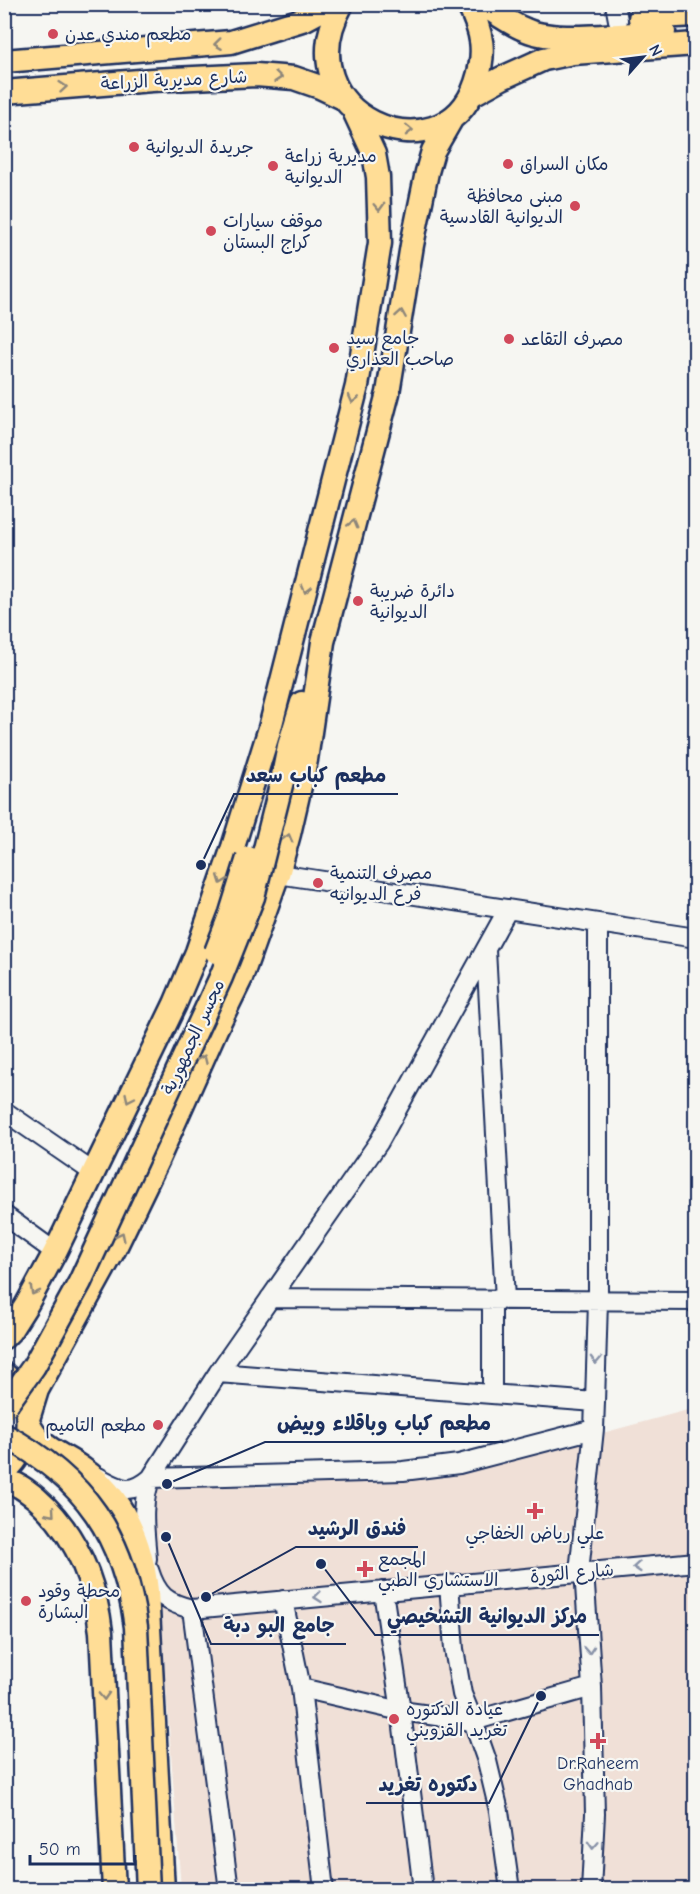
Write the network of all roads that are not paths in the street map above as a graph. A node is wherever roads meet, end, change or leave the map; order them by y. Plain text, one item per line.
1 (333, 4) edge
2 (342, 4) edge
3 (468, 4) edge
4 (482, 4) edge
5 (696, 15) edge
6 (621, 27) edge
7 (696, 30) edge
8 (696, 44) edge
9 (696, 58) edge
10 (4, 61) edge
11 (515, 72) junction
12 (4, 92) edge
13 (471, 95) junction
14 (347, 104) junction
15 (452, 118) junction
16 (323, 642) junction
17 (287, 663) junction
18 (275, 780) junction
19 (278, 874) junction
20 (508, 909) junction
21 (598, 923) junction
22 (696, 938) edge
23 (486, 950) junction
24 (4, 1111) edge
25 (94, 1173) junction
26 (4, 1215) edge
27 (55, 1252) junction
28 (270, 1299) junction
29 (498, 1300) junction
30 (598, 1301) junction
31 (696, 1301) edge
32 (4, 1337) edge
33 (218, 1373) junction
34 (4, 1374) edge
35 (4, 1382) edge
36 (492, 1394) junction
37 (595, 1402) junction
38 (4, 1408) edge
39 (28, 1421) junction
40 (594, 1429) junction
41 (4, 1434) edge
42 (4, 1450) edge
43 (81, 1467) junction
44 (4, 1472) edge
45 (151, 1478) junction
46 (4, 1480) edge
47 (138, 1545) junction
48 (696, 1562) edge
49 (148, 1565) junction
50 (581, 1571) junction
51 (449, 1584) junction
52 (147, 1591) junction
53 (383, 1591) junction
54 (283, 1600) junction
55 (192, 1608) junction
56 (592, 1687) junction
57 (301, 1688) junction
58 (401, 1711) junction
59 (473, 1721) junction
60 (114, 1890) edge
61 (136, 1890) edge
62 (148, 1890) edge
63 (163, 1890) edge
64 (229, 1890) edge
65 (324, 1890) edge
66 (423, 1890) edge
67 (510, 1890) edge
68 (591, 1890) edge

1 -> 10 main road, شارع مديرية الزراعة
2 - 14 main road
3 - 13 main road
4 - 6 main road
5 - 6 main road
6 - 7 main road
6 - 8 main road
6 - 11 main road
9 - 11 main road
11 - 13 main road
12 -> 14 main road, شارع مديرية الزراعة
13 - 15 main road
14 -> 15 main road, شارع مديرية الزراعة
14 -> 17 main road
16 -> 15 main road
16 - 18 main road, مجسر الجمهورية
19 -> 16 main road
17 - 18 main road, مجسر الجمهورية
17 -> 25 main road
18 - 35 main road, مجسر الجمهورية, bridge
18 - 38 main road, مجسر الجمهورية, bridge
19 - 20 street
39 -> 19 main road
20 - 21 street
20 - 23 street
21 - 22 street
21 - 30 street
23 - 28 street
23 - 29 street
24 - 25 street
25 - 27 main road
26 - 27 street
27 -> 32 main road
28 - 29 street
28 - 33 street
29 - 30 street
29 - 36 street
30 - 31 street
30 -> 37 street
33 - 36 street
33 - 45 street
34 - 39 main road
36 - 37 street
37 - 40 street
39 - 43 main road
39 - 44 main road
40 - 45 street
40 - 50 street
41 - 62 main road, bridge
42 - 61 main road
43 - 45 street
43 - 47 main road
45 - 49 street
46 -> 60 main road
47 - 49 street
47 - 52 main road
48 -> 50 street, شارع الثورة
49 - 52 street
49 - 55 street, شارع الثورة
50 - 51 street, شارع الثورة
50 -> 56 street
51 - 53 street, شارع الثورة
51 - 59 street
52 - 63 main road
53 -> 54 street, شارع الثورة
53 - 58 street
54 - 55 street, شارع الثورة
54 - 57 street
55 - 64 street
56 - 59 street
56 -> 68 street
57 - 58 street
57 - 65 street
58 - 59 street
58 - 66 street
59 - 67 street

